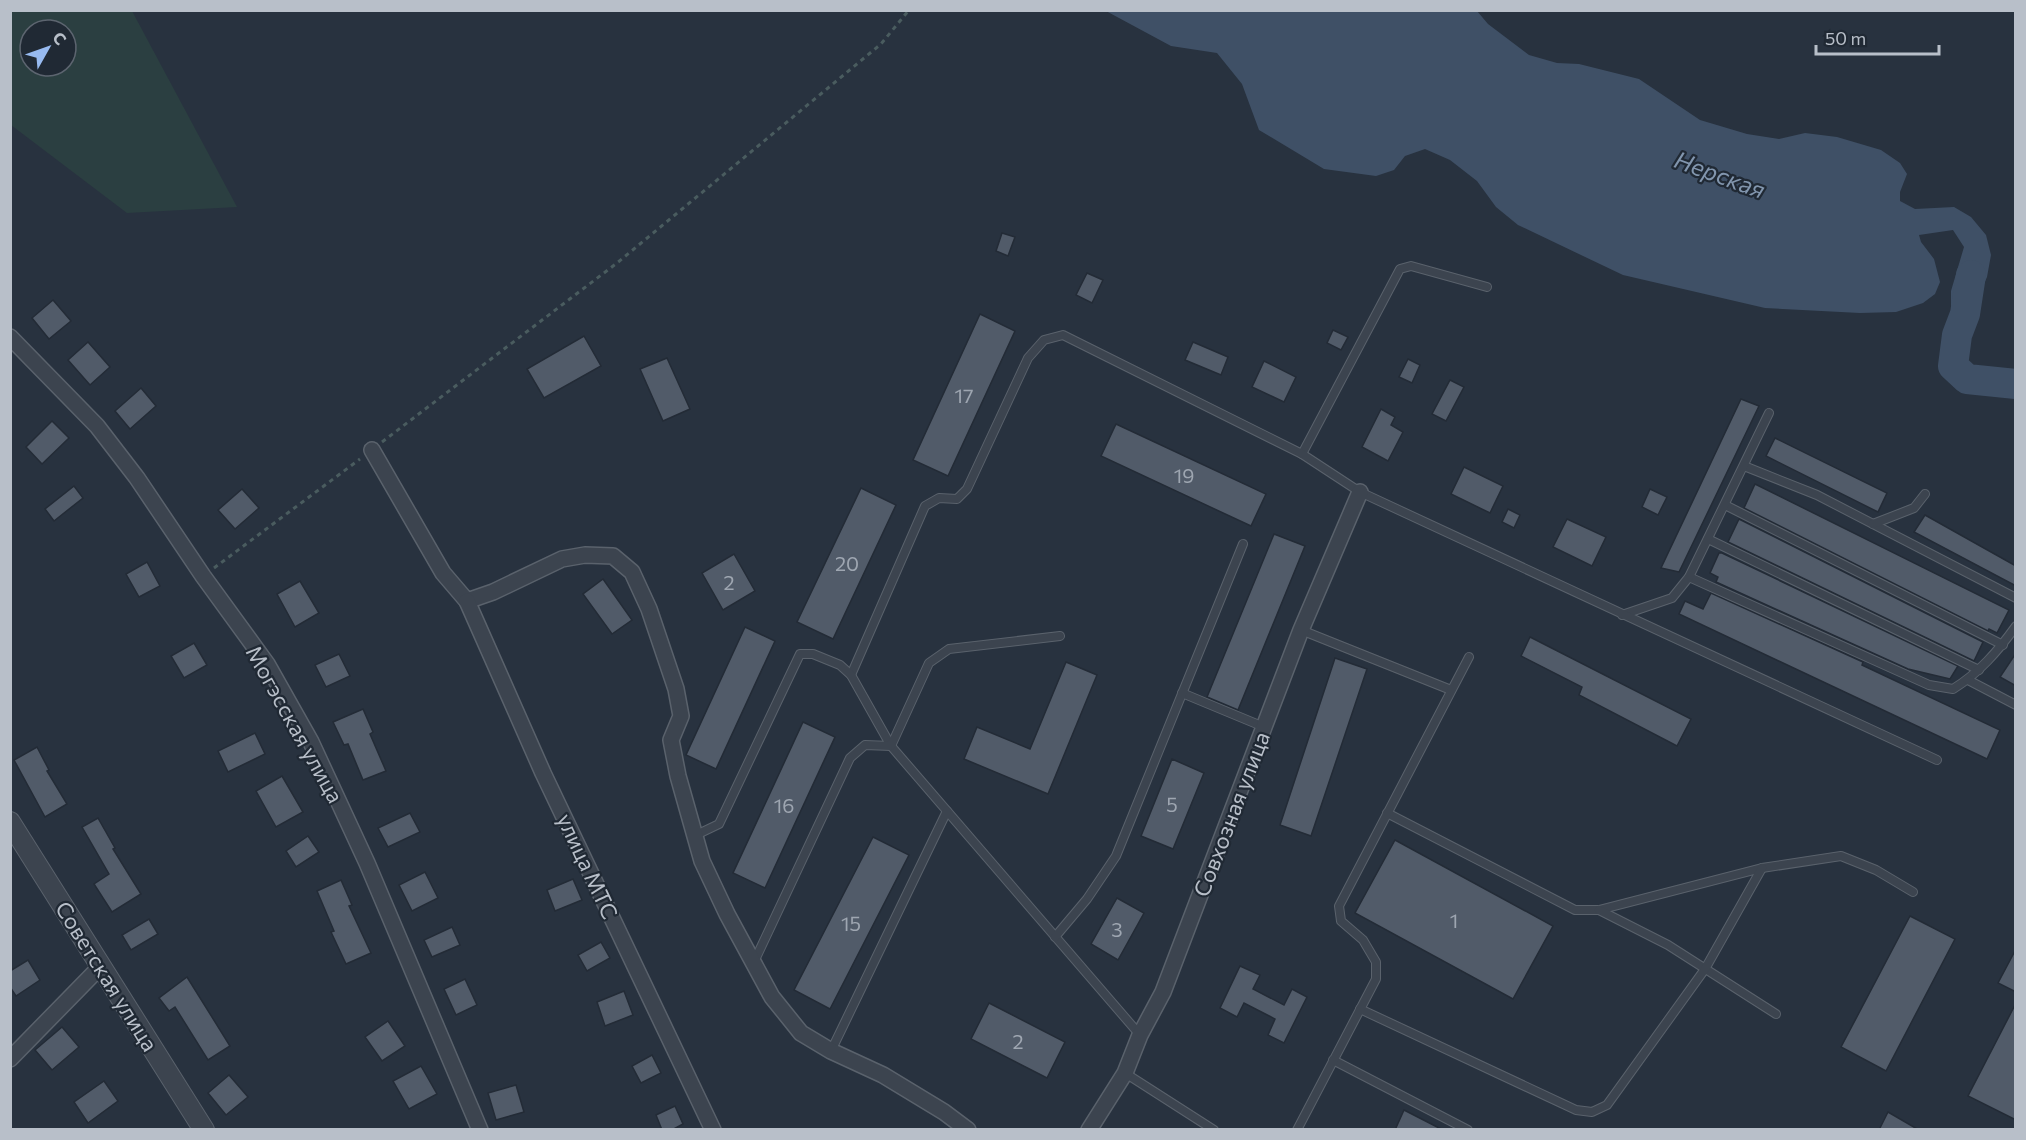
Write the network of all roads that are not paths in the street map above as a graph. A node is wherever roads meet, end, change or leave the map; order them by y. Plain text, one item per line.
1 (1487, 287) dead end
2 (10, 337) edge
3 (1769, 413) dead end
4 (372, 450) road end
5 (1302, 454) junction
6 (1743, 466) junction
7 (1360, 492) junction
8 (1925, 494) dead end
9 (1725, 505) junction
10 (1873, 524) junction
11 (1708, 539) junction
12 (1244, 544) dead end
13 (1689, 577) junction
14 (2016, 598) edge
15 (467, 601) junction
16 (1622, 615) junction
17 (1301, 630) junction
18 (2014, 632) edge
19 (1060, 636) dead end
20 (2003, 645) junction
21 (1469, 657) dead end
22 (1979, 669) junction
23 (851, 675) junction
24 (1968, 680) junction
25 (1451, 690) junction
26 (1182, 693) junction
27 (2016, 705) edge
28 (1264, 727) junction
29 (891, 746) junction
30 (1936, 760) dead end
31 (947, 811) junction
32 (1387, 813) junction
33 (10, 822) edge
34 (694, 836) junction
35 (1762, 868) junction
36 (1913, 892) dead end
37 (1599, 910) junction
38 (1055, 937) junction
39 (754, 963) junction
40 (101, 966) junction
41 (1705, 969) junction
42 (1360, 1009) junction
43 (1776, 1014) dead end
44 (1140, 1035) junction
45 (831, 1051) junction
46 (10, 1059) edge
47 (1333, 1060) junction
48 (1125, 1073) junction
49 (204, 1130) edge
50 (480, 1130) edge
51 (713, 1130) edge
52 (968, 1130) edge
53 (1089, 1130) edge
54 (1214, 1130) edge
55 (1297, 1130) edge
56 (1468, 1130) edge

1 - 5 lane
2 - 50 street, Могэсская улица
3 - 6 lane
4 - 15 street, улица МТС
5 - 7 lane
5 - 23 lane
6 - 9 lane
6 - 10 lane
7 - 16 lane
7 - 17 street, Совхозная улица
8 - 10 lane
9 - 11 lane
9 - 20 lane
10 - 14 lane
11 - 13 lane
11 - 22 lane
12 - 26 lane
13 - 16 lane
13 - 24 lane
15 - 34 street
15 - 51 street, улица МТС
16 - 30 lane
17 - 25 lane
17 - 28 street, Совхозная улица
18 - 20 lane
19 - 29 lane
20 - 22 lane
21 - 25 lane
22 - 24 lane
23 - 29 lane
23 - 34 lane
24 - 27 lane
25 - 32 lane
26 - 28 lane
26 - 38 lane
28 - 44 street, Совхозная улица
29 - 31 lane
29 - 39 lane
31 - 38 lane
31 - 45 lane
32 - 37 lane
32 - 42 lane
33 - 40 street, Советская улица
34 - 39 street
35 - 36 lane
35 - 37 lane
35 - 41 lane
37 - 41 lane
38 - 44 lane
39 - 45 street
40 - 46 street
40 - 49 street, Советская улица
41 - 42 lane
41 - 43 lane
42 - 47 lane
44 - 48 street, Совхозная улица
45 - 52 street
47 - 55 lane
47 - 56 lane
48 - 53 street, Совхозная улица
48 - 54 lane

